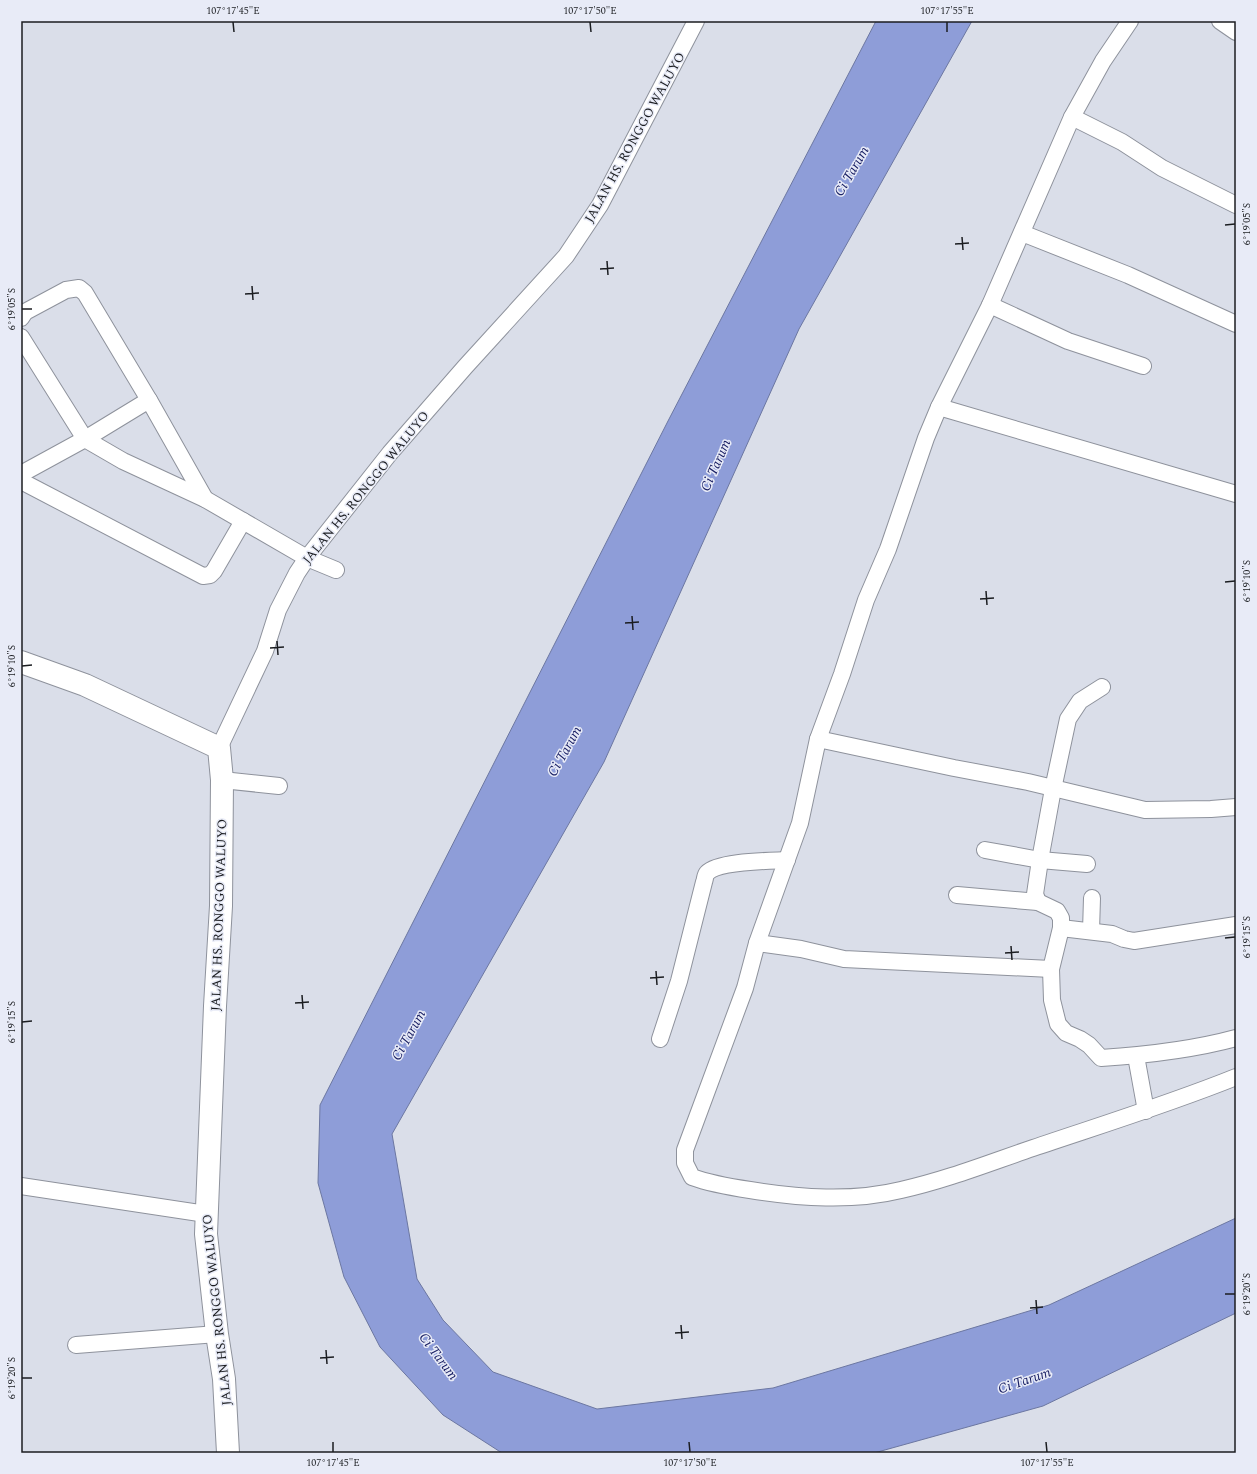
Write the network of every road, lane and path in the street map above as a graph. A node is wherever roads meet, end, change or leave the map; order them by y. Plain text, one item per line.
1 (696, 21) edge
2 (1130, 21) edge
3 (1220, 21) edge
4 (1236, 32) edge
5 (1072, 117) junction
6 (1236, 205) edge
7 (1022, 233) junction
8 (990, 305) junction
9 (21, 318) edge
10 (1236, 324) edge
11 (21, 336) edge
12 (1143, 366) dead end
13 (149, 400) junction
14 (939, 407) junction
15 (85, 439) junction
16 (21, 474) edge
17 (21, 481) edge
18 (1236, 494) edge
19 (205, 498) junction
20 (243, 521) junction
21 (307, 558) junction
22 (336, 570) dead end
23 (21, 662) edge
24 (1102, 687) dead end
25 (818, 739) junction
26 (220, 748) junction
27 (222, 780) junction
28 (279, 786) dead end
29 (1053, 789) junction
30 (1236, 807) edge
31 (985, 850) dead end
32 (787, 860) junction
33 (1040, 860) junction
34 (1087, 864) dead end
35 (957, 895) dead end
36 (1092, 898) dead end
37 (1038, 902) junction
38 (1236, 925) edge
39 (1060, 928) junction
40 (1091, 931) junction
41 (757, 943) junction
42 (1051, 970) junction
43 (1236, 1038) edge
44 (660, 1039) dead end
45 (1136, 1056) junction
46 (1236, 1077) edge
47 (1146, 1111) junction
48 (21, 1186) edge
49 (206, 1214) junction
50 (216, 1334) junction
51 (76, 1344) dead end
52 (228, 1453) edge

1 - 21 street, JALAN HS. RONGGO WALUYO
2 - 5 street
3 - 4 street
5 - 6 street
5 - 7 street
7 - 8 street
7 - 10 street
8 - 12 street
8 - 14 street
9 - 13 street
11 - 15 street
13 - 15 street
13 - 19 street
14 - 18 street
14 - 25 street
15 - 16 street
15 - 19 street
17 - 20 street
19 - 20 street
20 - 21 street
21 - 22 street
21 - 26 street, JALAN HS. RONGGO WALUYO
23 - 26 street
24 - 29 street
25 - 29 street
25 - 32 street
26 - 27 street, JALAN HS. RONGGO WALUYO
27 - 28 street
27 - 49 street, JALAN HS. RONGGO WALUYO
29 - 30 street
29 - 33 street
31 - 33 street
32 - 41 street
32 - 44 street
33 - 34 street
33 - 37 street
35 - 37 street
36 - 40 street
37 - 39 street
38 - 40 street
39 - 40 street
39 - 42 street
41 - 42 street
41 - 47 street
42 - 45 street
43 - 45 street
45 - 47 street
46 - 47 street
48 - 49 street
49 - 50 street, JALAN HS. RONGGO WALUYO
50 - 51 street
50 - 52 street, JALAN HS. RONGGO WALUYO

